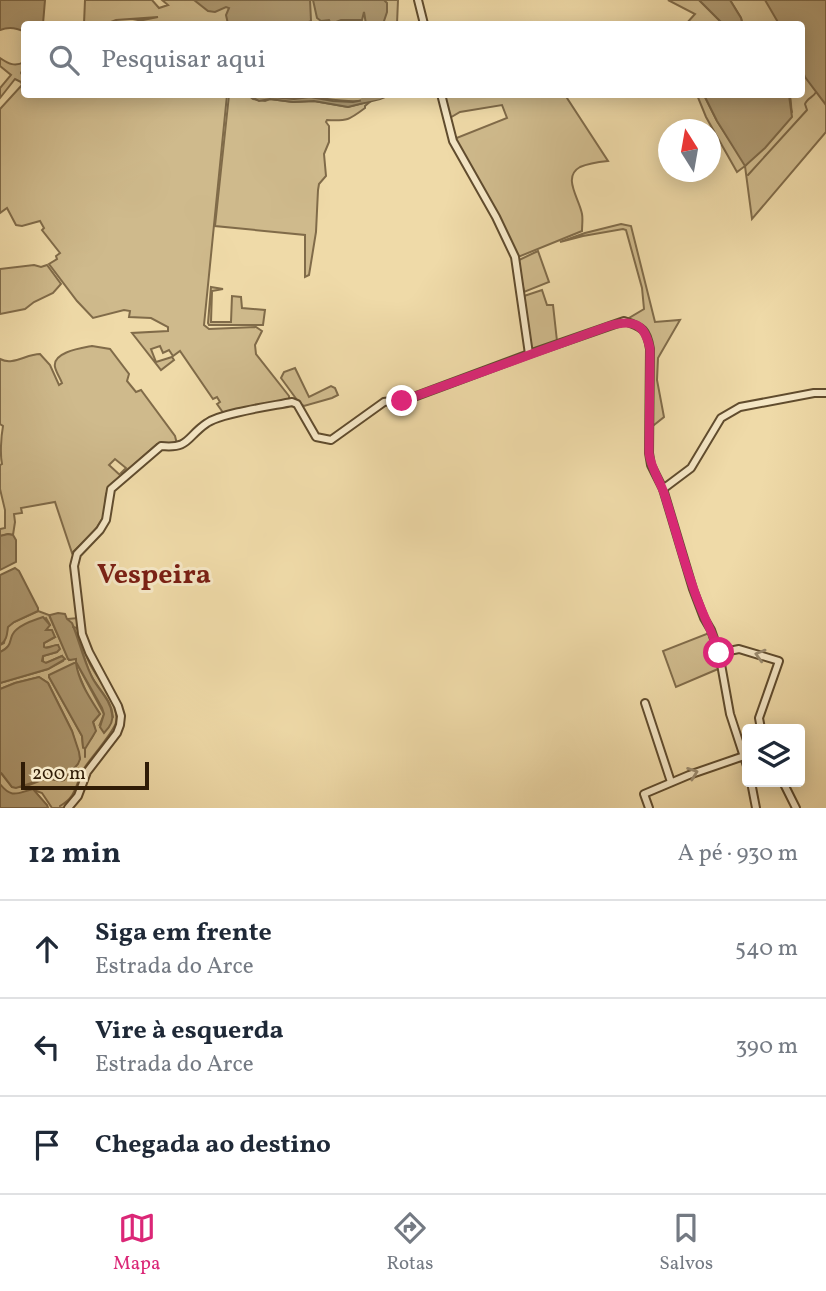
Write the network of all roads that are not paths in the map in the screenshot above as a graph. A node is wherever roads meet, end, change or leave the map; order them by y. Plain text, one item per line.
1 (418, 0) edge
2 (423, 21) edge
3 (442, 98) edge
4 (529, 354) junction
5 (826, 393) edge
6 (663, 489) junction
7 (719, 653) junction
8 (645, 703) dead end
9 (761, 724) edge
10 (742, 750) edge
11 (742, 757) edge
12 (671, 782) junction
13 (752, 787) edge
14 (786, 787) edge
15 (68, 808) edge
16 (649, 808) edge
17 (756, 808) edge
18 (796, 808) edge

1 - 2 street
3 - 4 street
4 - 6 street
4 - 15 street
5 - 6 street
6 - 7 street
9 -> 7 street
7 - 10 street
8 - 12 street
12 -> 11 street
12 - 16 street
13 - 17 street
14 - 18 street

